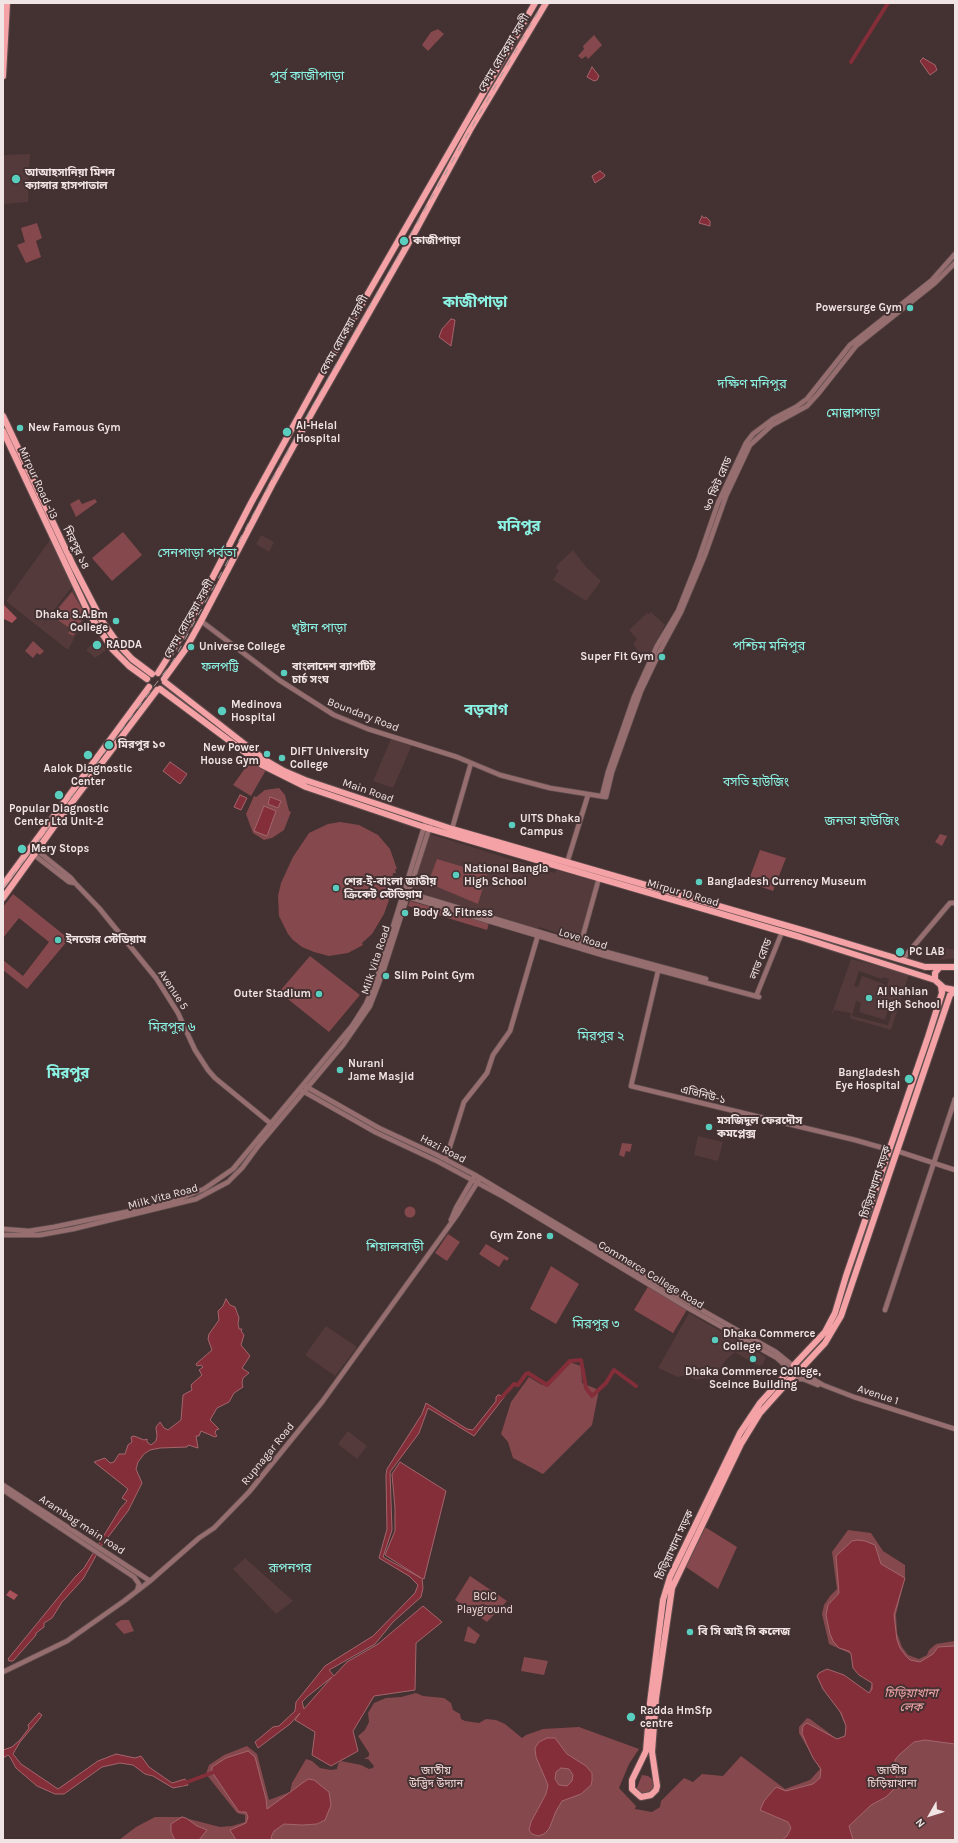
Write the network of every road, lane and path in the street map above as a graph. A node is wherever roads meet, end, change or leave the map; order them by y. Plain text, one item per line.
1 (7, 3) edge
2 (536, 3) edge
3 (546, 3) edge
4 (3, 76) edge
5 (955, 254) edge
6 (955, 263) edge
7 (921, 292) junction
8 (360, 308) junction
9 (369, 312) junction
10 (3, 416) edge
11 (3, 431) edge
12 (73, 565) junction
13 (67, 568) junction
14 (201, 622) junction
15 (155, 673) junction
16 (148, 679) junction
17 (164, 681) junction
18 (149, 687) junction
19 (158, 690) junction
20 (471, 762) junction
21 (328, 791) junction
22 (588, 795) junction
23 (604, 797) joint
24 (427, 825) junction
25 (452, 829) junction
26 (478, 840) junction
27 (34, 851) junction
28 (567, 863) junction
29 (599, 878) junction
30 (624, 879) junction
31 (75, 884) junction
32 (3, 885) edge
33 (623, 886) junction
34 (405, 894) junction
35 (3, 898) edge
36 (955, 903) edge
37 (720, 906) junction
38 (718, 913) junction
39 (494, 920) junction
40 (782, 932) junction
41 (538, 935) junction
42 (580, 945) junction
43 (902, 960) junction
44 (955, 967) edge
45 (659, 968) junction
46 (939, 968) junction
47 (935, 980) junction
48 (941, 986) junction
49 (955, 990) edge
50 (757, 996) joint
51 (303, 1088) junction
52 (955, 1099) edge
53 (270, 1123) junction
54 (890, 1150) junction
55 (897, 1151) junction
56 (446, 1159) junction
57 (934, 1163) junction
58 (955, 1170) edge
59 (474, 1178) junction
60 (479, 1180) junction
61 (450, 1223) junction
62 (3, 1228) edge
63 (570, 1232) joint
64 (3, 1235) edge
65 (858, 1244) junction
66 (865, 1247) junction
67 (840, 1300) junction
68 (847, 1301) junction
69 (694, 1308) junction
70 (885, 1310) dead end
71 (792, 1371) junction
72 (823, 1385) junction
73 (955, 1430) edge
74 (3, 1485) edge
75 (3, 1490) edge
76 (94, 1547) junction
77 (100, 1551) junction
78 (150, 1581) junction
79 (137, 1591) junction
80 (3, 1672) edge
81 (649, 1752) junction

1 - 4 main road
2 - 8 main road, বেগম রোকেয়া সরণী
3 - 9 main road, বেগম রোকেয়া সরণী
5 - 7 street, ৬০ ফিট রোড
6 - 7 street, ৬০ ফিট রোড
7 - 23 street, ৬০ ফিট রোড
8 - 9 main road
8 - 15 main road, বেগম রোকেয়া সরণী
9 - 14 main road, বেগম রোকেয়া সরণী
10 - 12 main road, মিরপুর ১৪
11 - 13 main road, Mirpur Road -13
12 - 13 main road
12 - 15 main road, মিরপুর ১৪
13 - 16 main road, Mirpur Road -13
14 - 17 main road, বেগম রোকেয়া সরণী
14 - 20 street, Boundary Road
15 - 16 main road, বেগম রোকেয়া সরণী
15 - 17 main road, মিরপুর ১৪
16 - 18 main road
17 - 19 main road, বেগম রোকেয়া সরণী
17 - 21 main road, Main Road
18 - 19 main road, Main Road
18 - 27 main road
19 - 21 main road, Main Road
19 - 27 main road
20 - 22 street, Boundary Road
20 - 25 street
21 - 24 main road, Main Road
22 - 23 street, Boundary Road
22 - 28 street
24 - 25 main road, Main Road
24 - 26 main road, Mirpur 10 Road
24 - 34 street, Milk Vita Road
25 - 26 main road, Mirpur 10 Road
26 - 28 main road, Mirpur 10 Road
26 - 29 main road, Mirpur 10 Road
27 - 31 street, Avenue 5
27 - 31 street, Avenue 5
27 - 32 main road
27 - 35 main road
28 - 30 main road, Mirpur 10 Road
29 - 33 main road, Mirpur 10 Road
29 - 42 street
30 - 33 main road
30 - 37 main road, Mirpur 10 Road
31 - 53 street, Avenue 5
33 - 38 main road, Mirpur 10 Road
34 - 39 street, Love Road
34 - 51 street, Milk Vita Road
36 - 43 street
37 - 38 main road
37 - 43 main road, Mirpur 10 Road
38 - 40 main road, Mirpur 10 Road
39 - 41 street, Love Road
39 - 42 street, Love Road
40 - 47 main road, Mirpur 10 Road
40 - 50 street, লাভ রোড
41 - 42 street, Love Road
41 - 56 street
42 - 45 street, Love Road
43 - 46 main road, Mirpur 10 Road
44 - 46 main road, Mirpur 10 Road
45 - 50 street, Love Road
45 - 54 street, এভিনিউ-১
46 - 47 main road
47 - 48 main road
48 - 49 main road
48 - 54 main road, চিড়িয়াখানা সড়ক
49 - 55 main road, চিড়িয়াখানা সড়ক
51 - 53 street, Milk Vita Road
51 - 56 street, Hazi Road
51 - 59 street, Hazi Road
51 - 64 street, Milk Vita Road
52 - 57 street
53 - 62 street, Milk Vita Road
54 - 55 main road
54 - 65 main road, চিড়িয়াখানা সড়ক
55 - 57 street
55 - 66 main road, চিড়িয়াখানা সড়ক
56 - 59 street, Hazi Road
57 - 58 street
57 - 70 street
59 - 60 street, Hazi Road
59 - 61 street
60 - 61 street, Rupnagar Road
60 - 63 street, Hazi Road
60 - 69 street, Commerce College Road
61 - 78 street, Rupnagar Road
63 - 69 street, Commerce College Road
65 - 66 main road
65 - 67 main road, চিড়িয়াখানা সড়ক
66 - 68 main road, চিড়িয়াখানা সড়ক
67 - 68 main road
67 - 71 main road, চিড়িয়াখানা সড়ক
68 - 71 main road, চিড়িয়াখানা সড়ক
69 - 71 street, Commerce College Road
71 - 72 street, Avenue 1
71 - 72 street
71 - 81 main road, চিড়িয়াখানা সড়ক
72 - 73 street, Avenue 1
74 - 76 street, Arambag main road
75 - 76 street, Arambag main road
76 - 77 street, Arambag main road
77 - 78 street, Arambag main road
77 - 79 street, Arambag main road
78 - 79 street, Rupnagar Road
79 - 80 street, Rupnagar Road
81 - 81 main road, চিড়িয়াখানা সড়ক

